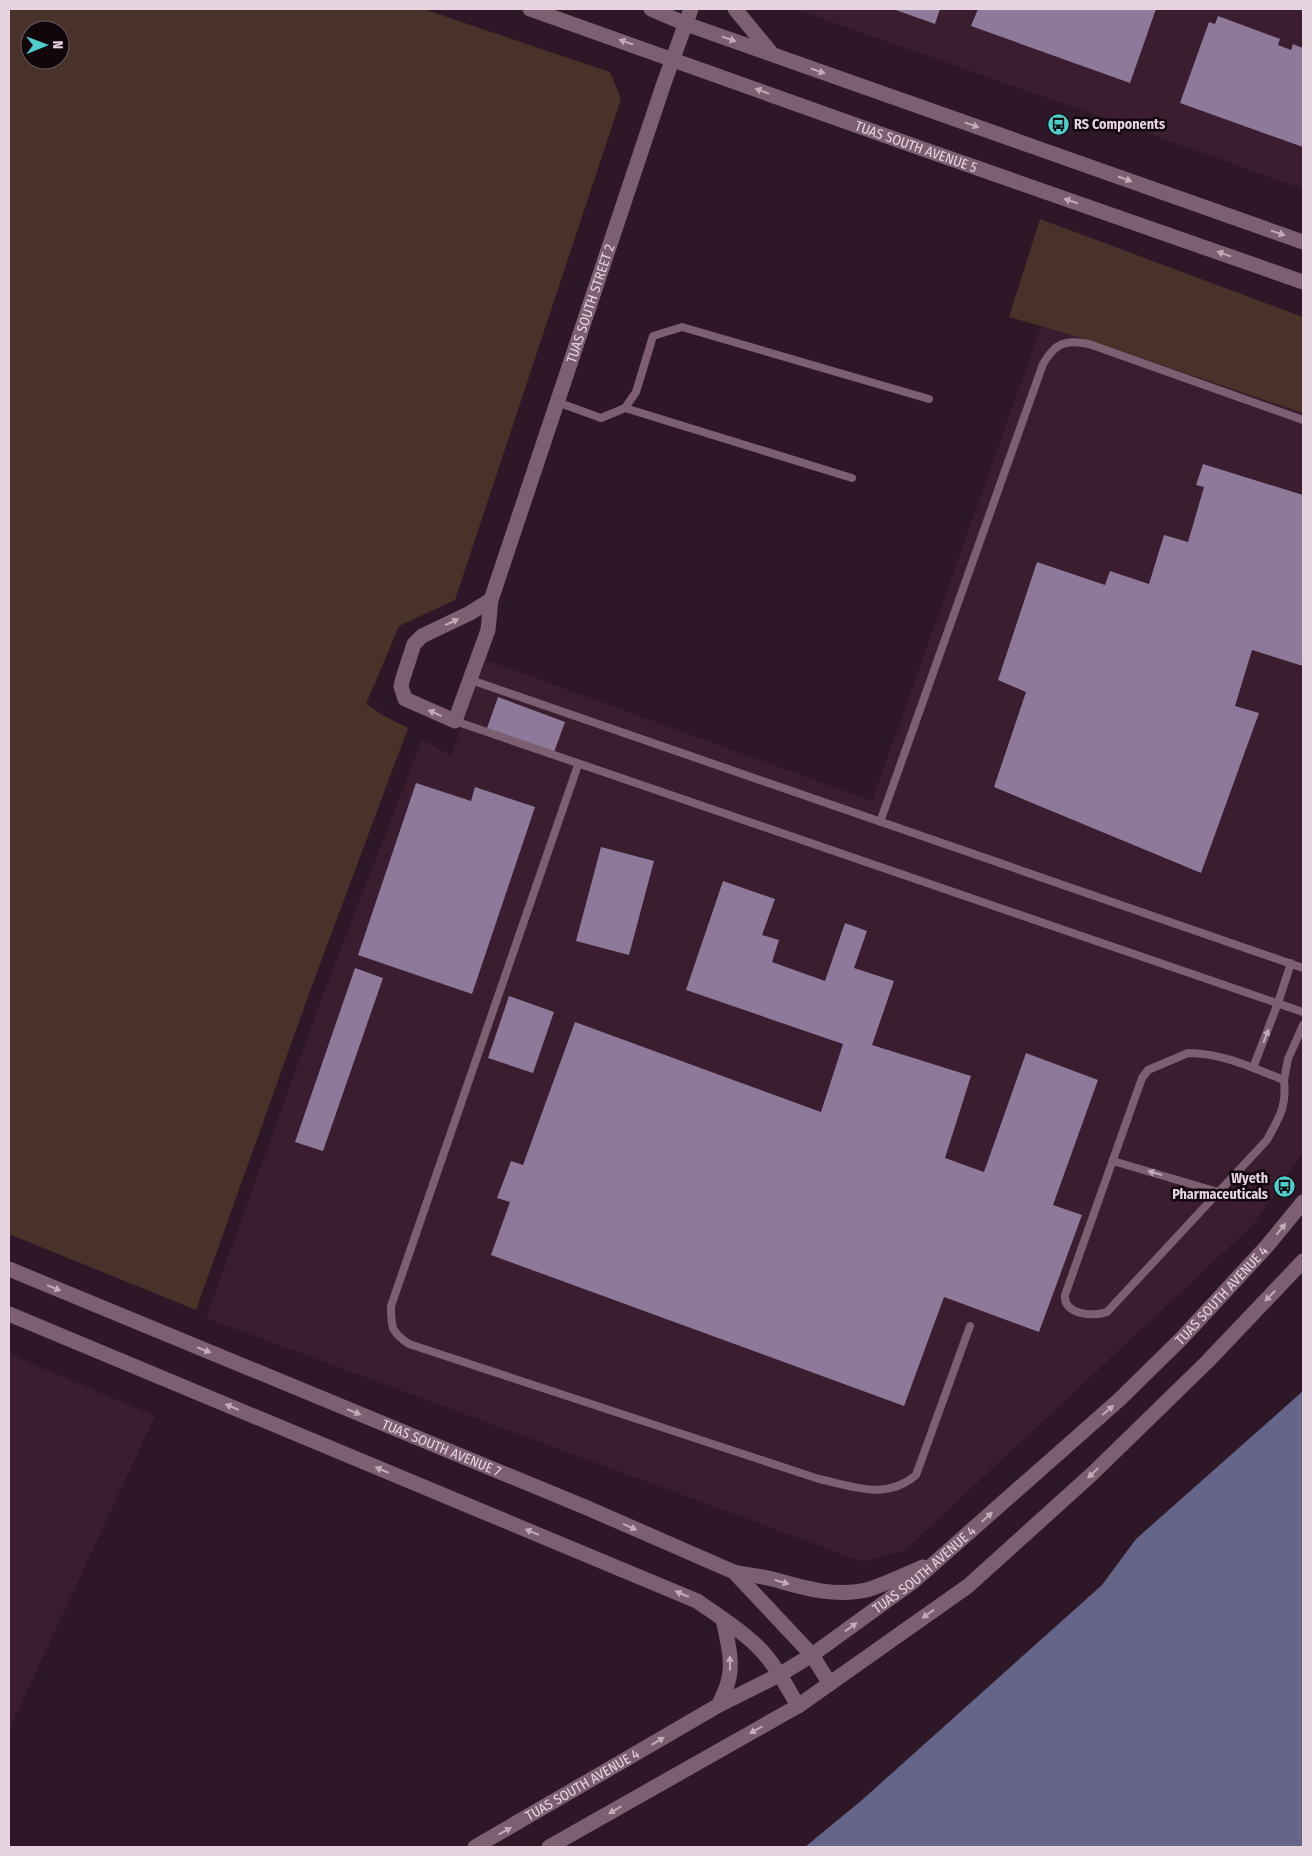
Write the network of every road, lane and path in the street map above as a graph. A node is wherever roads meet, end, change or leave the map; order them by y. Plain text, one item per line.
1 (530, 9) edge
2 (651, 9) edge
3 (691, 9) edge
4 (735, 9) edge
5 (686, 24) junction
6 (772, 54) junction
7 (672, 59) junction
8 (1303, 242) edge
9 (1303, 282) edge
10 (929, 398) dead end
11 (557, 402) junction
12 (625, 408) junction
13 (1303, 420) edge
14 (852, 478) dead end
15 (491, 600) junction
16 (471, 680) junction
17 (455, 721) junction
18 (578, 765) junction
19 (880, 822) junction
20 (1291, 963) junction
21 (1303, 968) edge
22 (1278, 1003) junction
23 (1303, 1012) edge
24 (1303, 1025) edge
25 (1253, 1068) junction
26 (1284, 1080) junction
27 (1113, 1161) junction
28 (1218, 1192) junction
29 (1303, 1202) edge
30 (1303, 1261) edge
31 (9, 1269) edge
32 (9, 1314) edge
33 (970, 1326) dead end
34 (937, 1562) junction
35 (734, 1572) junction
36 (724, 1619) junction
37 (812, 1655) junction
38 (780, 1674) junction
39 (830, 1684) junction
40 (719, 1705) junction
41 (798, 1706) junction
42 (475, 1847) edge
43 (549, 1847) edge

7 -> 1 street, TUAS SOUTH AVENUE 5
2 - 5 street
3 - 5 street, TUAS SOUTH STREET 2
4 - 6 street
5 -> 6 street
5 - 7 street, TUAS SOUTH STREET 2
6 -> 8 street
9 -> 7 street, TUAS SOUTH AVENUE 5
7 - 11 street, TUAS SOUTH STREET 2
10 - 12 lane
11 - 12 lane
11 - 15 street, TUAS SOUTH STREET 2
12 - 14 lane
13 - 19 lane
15 - 16 street, TUAS SOUTH STREET 2
17 -> 15 street
16 - 17 street, TUAS SOUTH STREET 2
16 - 19 lane
17 - 18 lane
18 - 22 lane
18 - 33 lane
19 - 20 lane
20 - 21 lane
20 - 22 lane
22 - 23 lane
25 -> 22 lane
24 - 26 lane
25 - 26 lane
25 - 27 lane
26 - 28 lane
28 -> 27 lane
27 - 28 lane
34 -> 29 street, TUAS SOUTH AVENUE 4
30 -> 39 street
31 -> 35 street, TUAS SOUTH AVENUE 7
36 -> 32 street
35 -> 34 street
37 -> 34 street, TUAS SOUTH AVENUE 4
35 - 37 street, TUAS SOUTH AVENUE 7
36 - 38 street
40 -> 36 street
37 - 38 street, TUAS SOUTH AVENUE 4
37 - 39 street, TUAS SOUTH AVENUE 7
38 - 40 street, TUAS SOUTH AVENUE 4
38 - 41 street
39 - 41 street
42 -> 40 street, TUAS SOUTH AVENUE 4
41 -> 43 street

